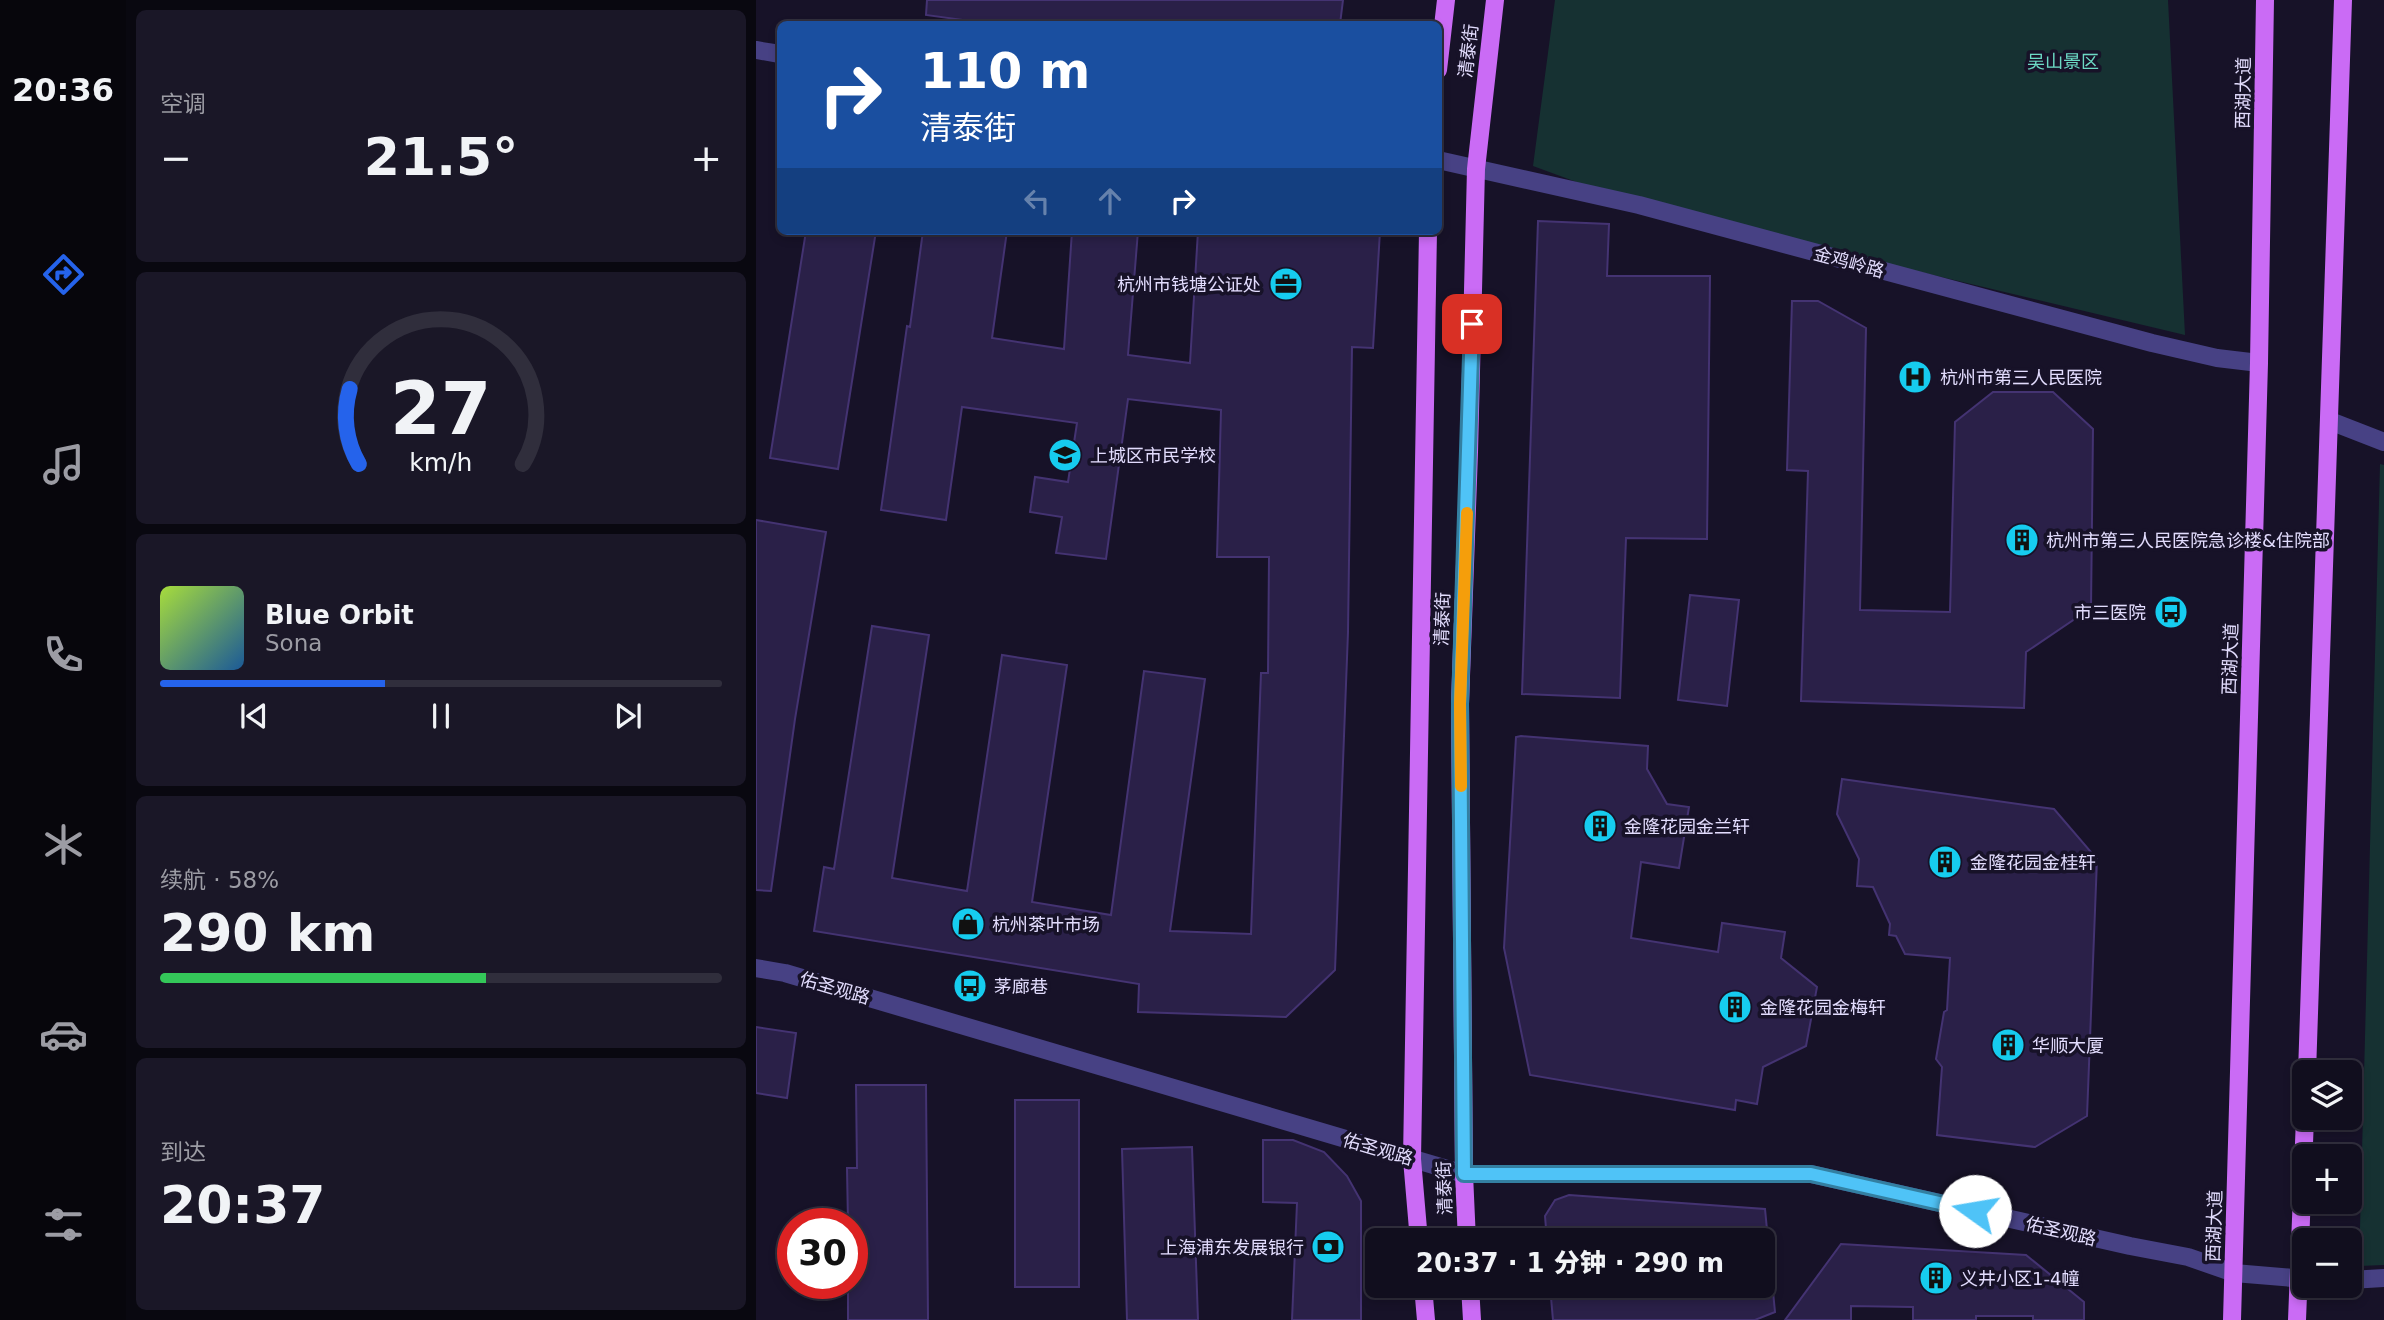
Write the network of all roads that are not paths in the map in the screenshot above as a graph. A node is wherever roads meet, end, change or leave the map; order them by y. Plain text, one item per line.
1 (1446, 0) edge
2 (1495, 0) edge
3 (2265, 0) edge
4 (2343, 0) edge
5 (1442, 35) edge
6 (756, 50) edge
7 (777, 54) edge
8 (1442, 161) edge
9 (1476, 169) junction
10 (1429, 235) edge
11 (2259, 363) junction
12 (2330, 421) junction
13 (2384, 442) edge
14 (756, 968) edge
15 (2307, 1060) edge
16 (2305, 1130) edge
17 (1412, 1159) junction
18 (1464, 1174) junction
19 (1418, 1228) edge
20 (1467, 1228) edge
21 (2303, 1228) edge
22 (2234, 1273) junction
23 (2292, 1278) edge
24 (2384, 1278) edge
25 (2362, 1279) edge
26 (1424, 1298) edge
27 (1471, 1298) edge
28 (2300, 1298) edge
29 (1426, 1320) edge
30 (1472, 1320) edge
31 (2232, 1320) edge
32 (2297, 1320) edge

1 - 5 main road, 清泰街
2 - 9 main road, 清泰街
3 - 11 main road, 西湖大道
4 - 12 main road
6 - 7 street
8 - 9 street, 金鸡岭路
9 - 11 street, 金鸡岭路
9 - 18 main road, 清泰街
10 - 17 main road, 清泰街
11 - 22 main road, 西湖大道
12 - 13 street
12 - 15 main road
14 - 17 street, 佑圣观路
16 - 21 main road
17 - 18 street, 佑圣观路
17 - 19 main road, 清泰街
18 - 20 main road, 清泰街
18 - 22 street, 佑圣观路
22 - 23 street, 佑圣观路
22 - 31 main road, 西湖大道
24 - 25 street
26 - 29 main road
27 - 30 main road
28 - 32 main road

